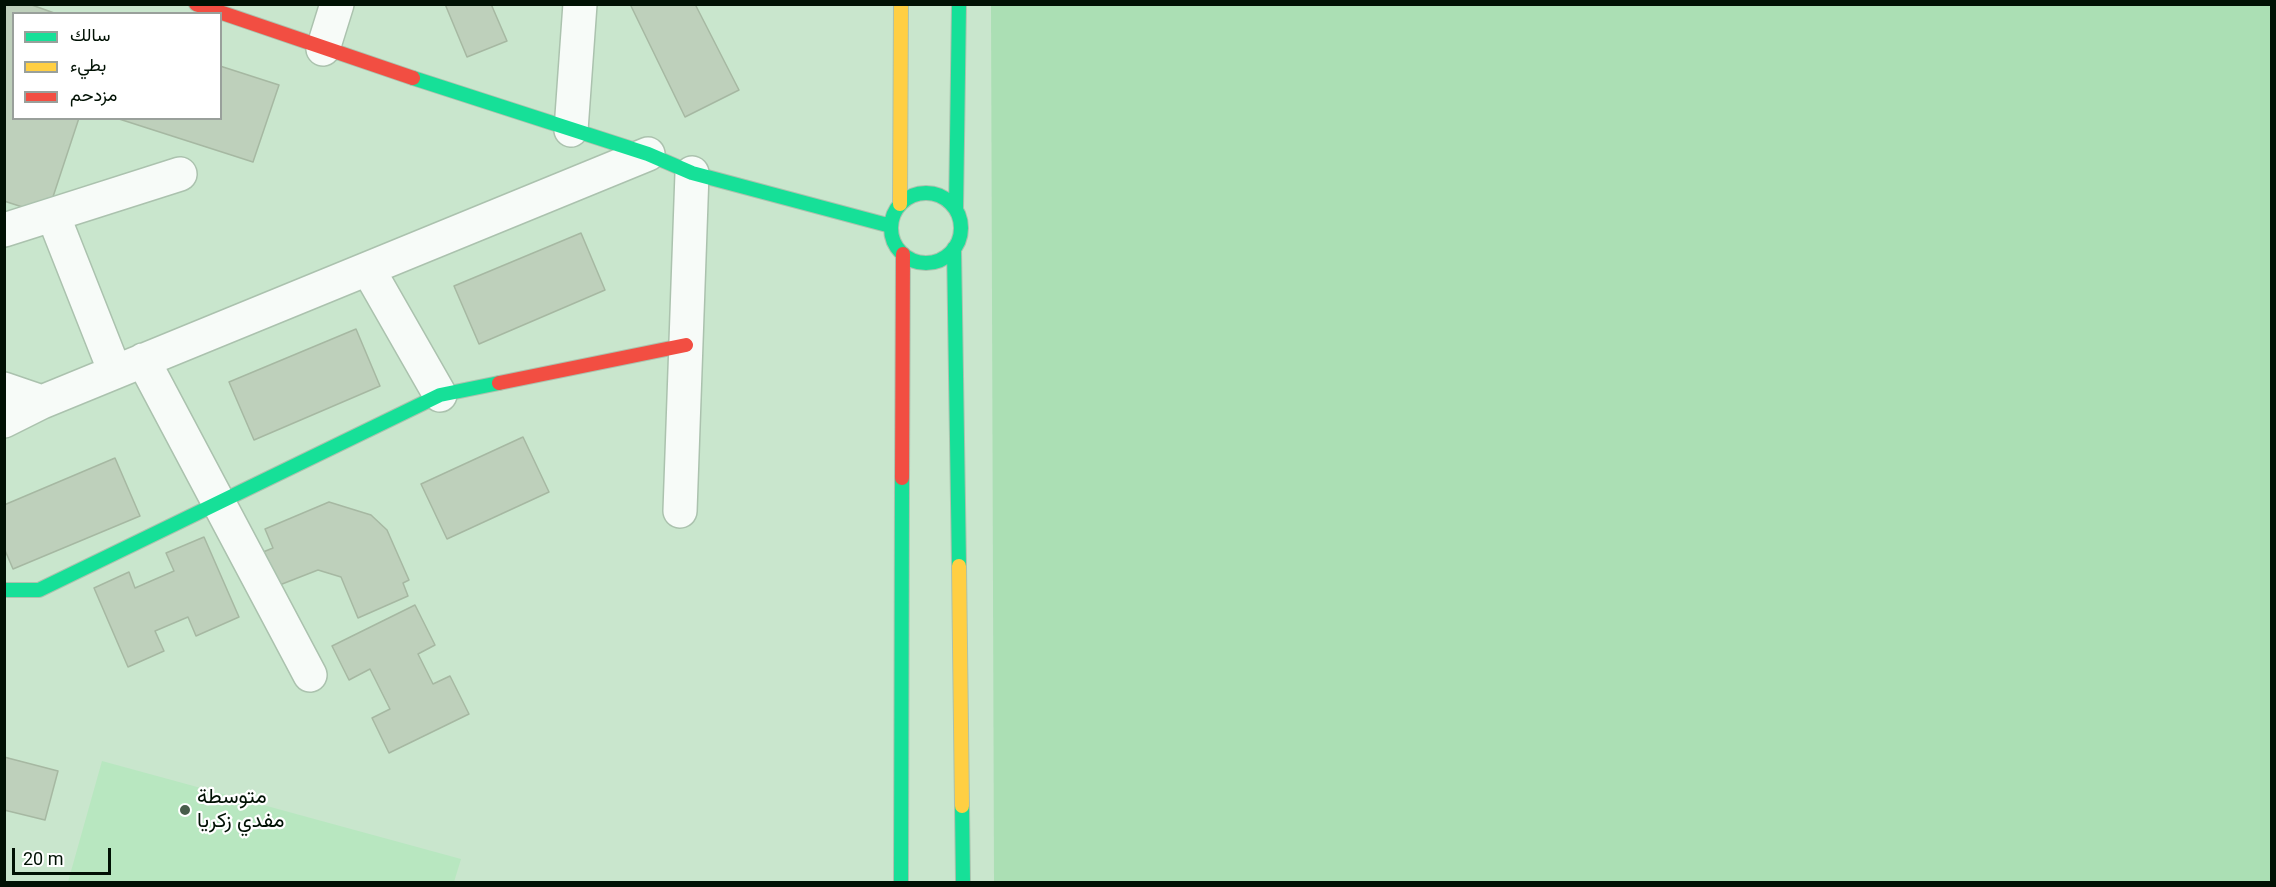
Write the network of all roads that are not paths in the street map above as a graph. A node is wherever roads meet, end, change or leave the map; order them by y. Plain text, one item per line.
1 (196, 4) edge
2 (337, 4) edge
3 (580, 4) edge
4 (901, 4) edge
5 (959, 4) edge
6 (219, 12) edge
7 (222, 13) edge
8 (323, 49) junction
9 (571, 130) junction
10 (648, 154) junction
11 (692, 173) junction
12 (180, 174) dead end
13 (900, 204) junction
14 (956, 209) junction
15 (53, 215) junction
16 (891, 225) junction
17 (4, 230) edge
18 (954, 248) junction
19 (903, 254) junction
20 (368, 269) junction
21 (686, 345) junction
22 (129, 366) junction
23 (4, 389) edge
24 (440, 396) junction
25 (42, 402) junction
26 (4, 421) edge
27 (218, 502) junction
28 (680, 511) dead end
29 (4, 590) edge
30 (310, 675) dead end
31 (901, 882) edge
32 (963, 882) edge

1 - 6 street
2 - 8 street
3 - 9 street
4 - 13 street
5 - 14 street
7 - 8 street
8 - 9 street
9 - 10 street
10 - 11 street
10 - 20 street
11 - 16 street
11 - 21 street
12 - 15 street
13 - 14 street
13 - 16 street
14 - 18 street
15 - 17 street
15 - 22 street
16 - 19 street
18 - 19 street
18 - 32 street
19 - 31 street
20 - 22 street
20 - 24 street
21 - 24 street
21 - 28 street
22 - 25 street
22 - 27 street
23 - 25 street
24 - 27 street
25 - 26 street
27 - 29 street
27 - 30 street

